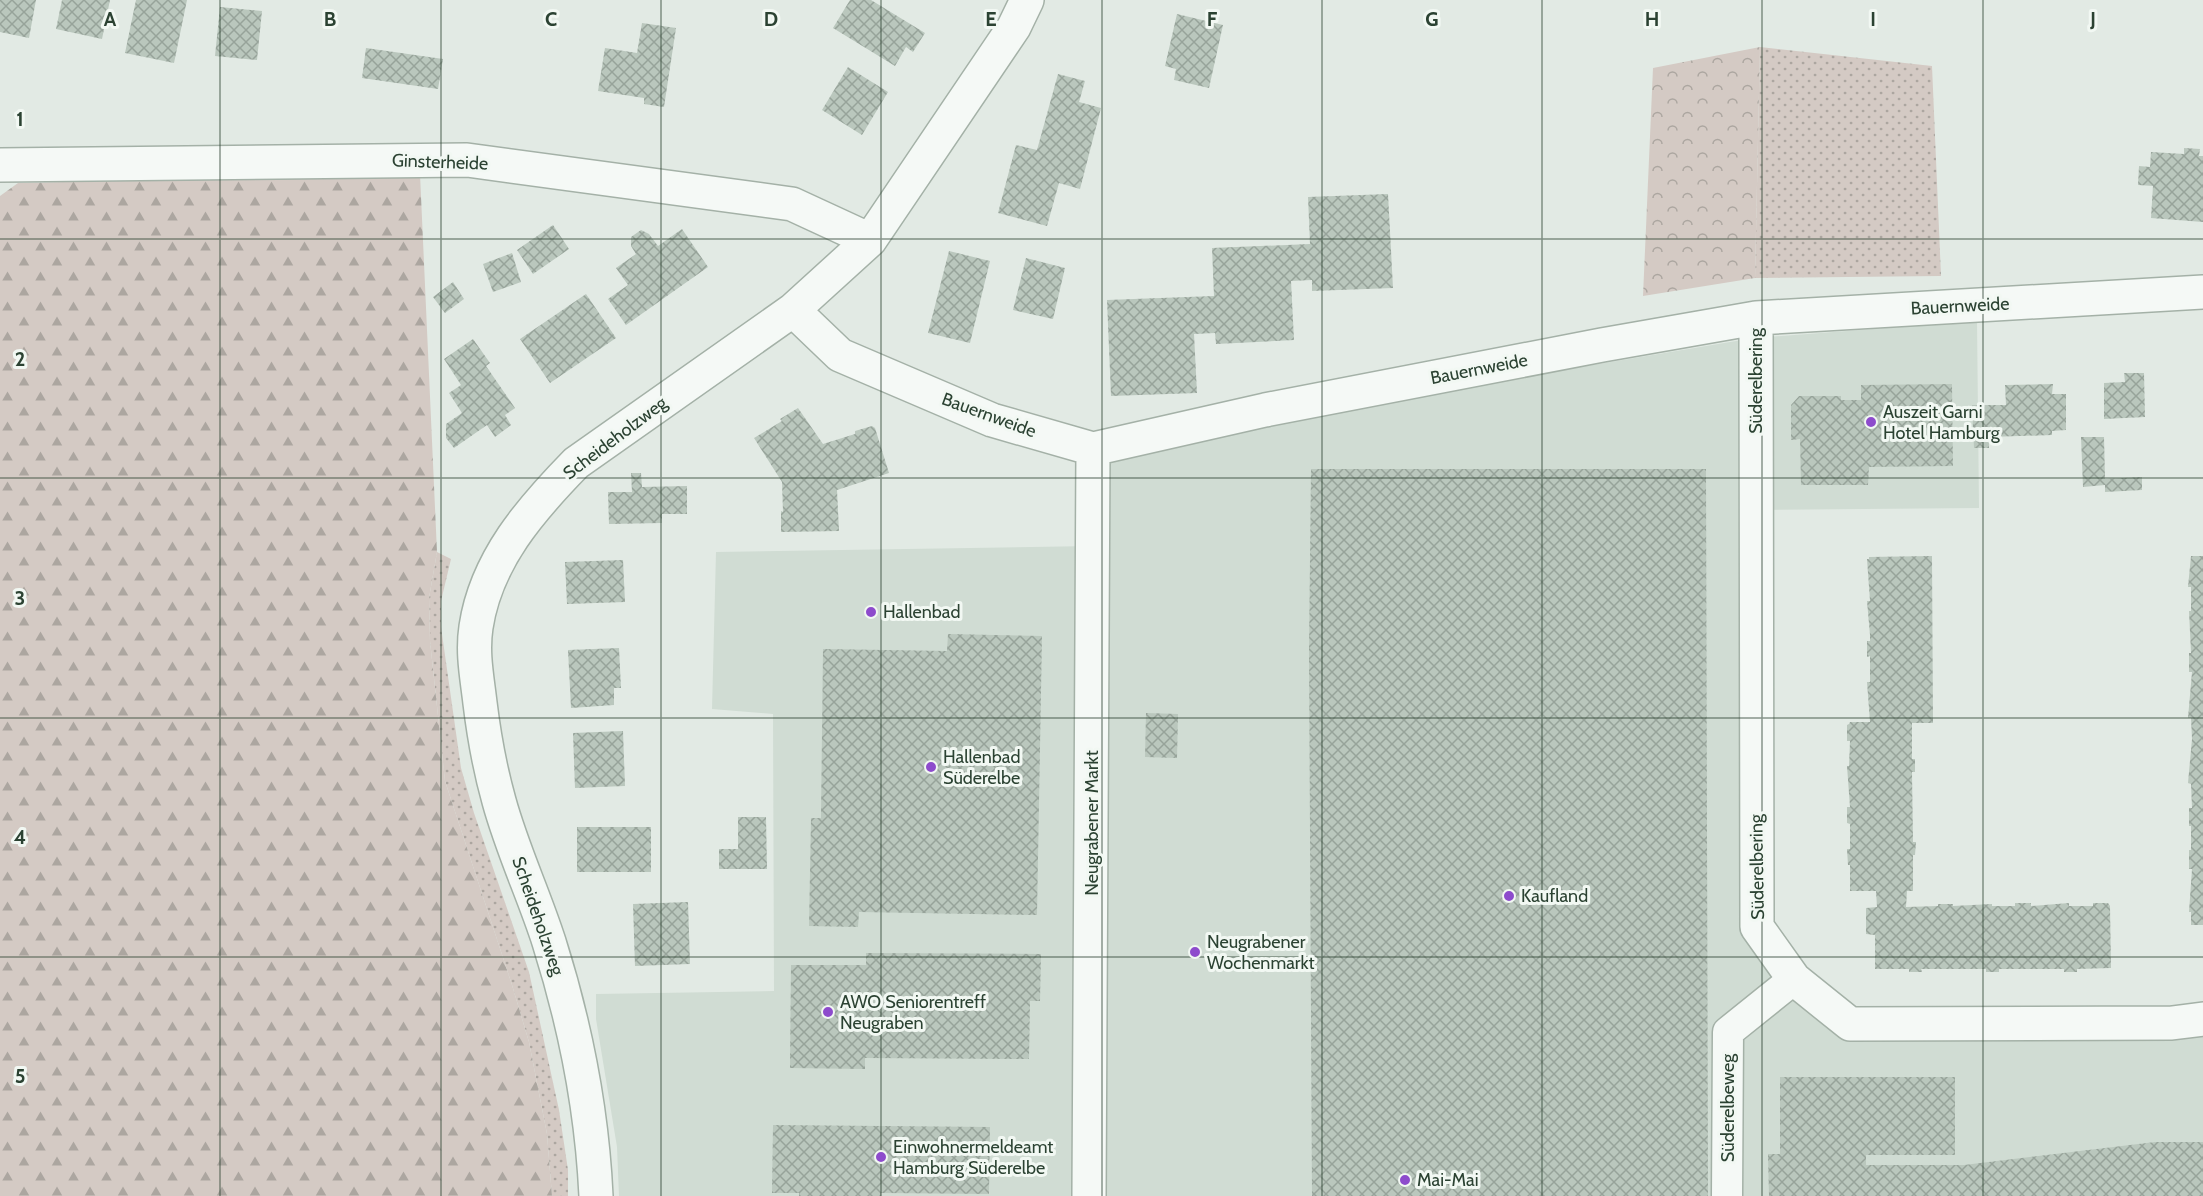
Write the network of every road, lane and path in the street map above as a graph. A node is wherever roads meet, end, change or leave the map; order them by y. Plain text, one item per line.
1 (1027, 0) edge
2 (0, 165) edge
3 (870, 240) junction
4 (2203, 292) edge
5 (793, 310) junction
6 (1756, 318) junction
7 (1093, 449) junction
8 (1794, 979) junction
9 (2203, 1019) edge
10 (596, 1196) edge
11 (1089, 1196) edge
12 (1727, 1196) edge

1 - 3 street, Scheideholzweg
2 - 3 street, Ginsterheide
3 - 5 street, Scheideholzweg
4 - 6 street, Bauernweide
5 - 7 street, Bauernweide
5 - 10 street, Scheideholzweg
6 - 7 street, Bauernweide
6 - 8 street, Süderelbering
7 - 11 street, Neugrabener Markt
8 - 9 street, Süderelbering
8 - 12 street, Süderelbeweg

